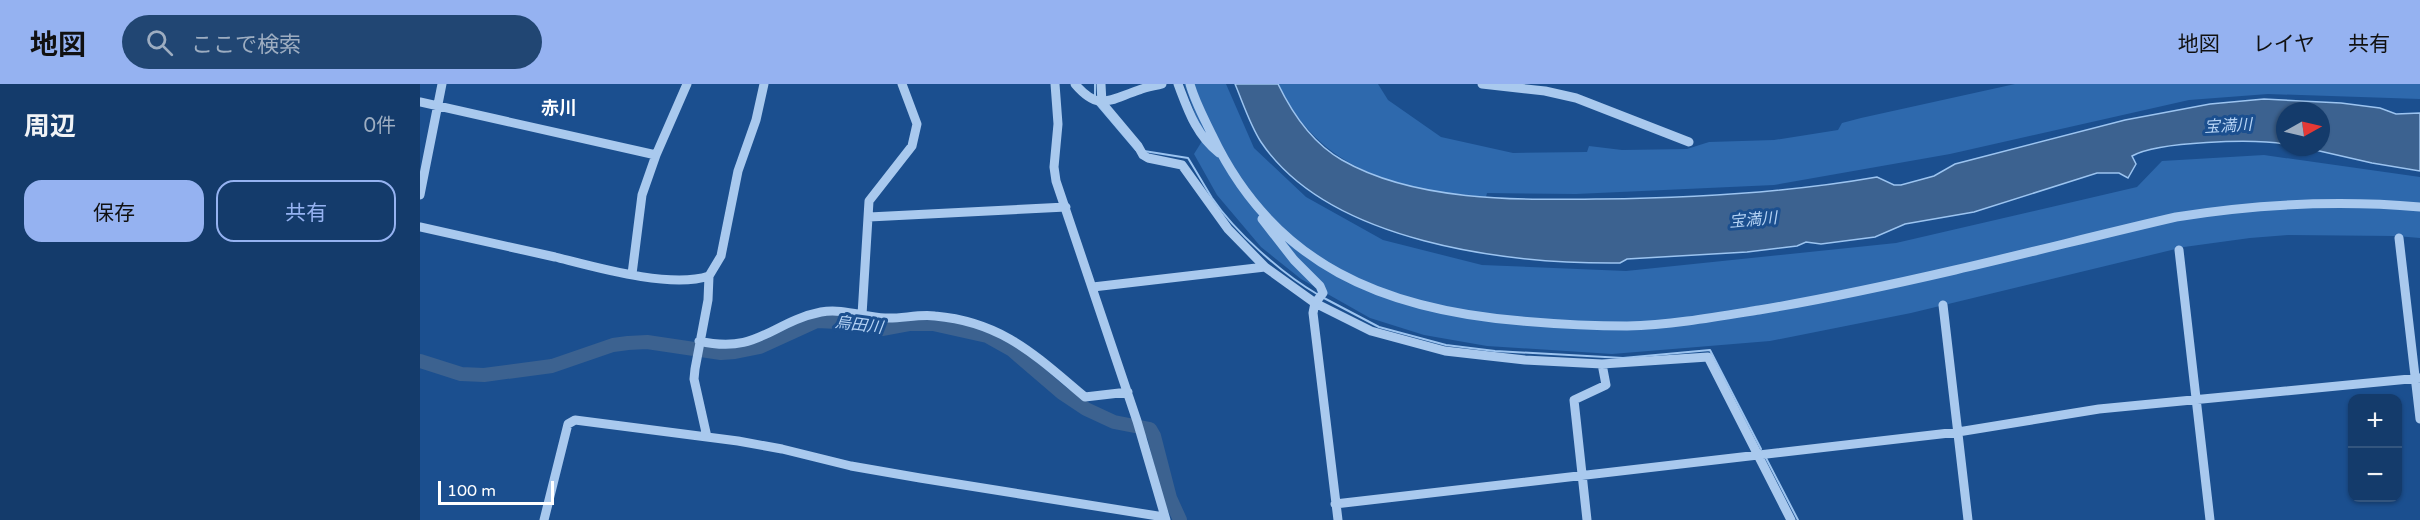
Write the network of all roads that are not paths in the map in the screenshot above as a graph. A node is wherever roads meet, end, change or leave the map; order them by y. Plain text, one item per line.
1 (442, 84) edge
2 (687, 84) edge
3 (764, 84) edge
4 (902, 84) edge
5 (1055, 84) edge
6 (1075, 84) edge
7 (1101, 84) edge
8 (1162, 84) edge
9 (1178, 84) edge
10 (1190, 84) edge
11 (1482, 84) edge
12 (1565, 84) edge
13 (1563, 95) junction
14 (420, 102) edge
15 (1102, 103) junction
16 (438, 106) junction
17 (1689, 142) dead end
18 (656, 154) junction
19 (1222, 155) junction
20 (420, 195) edge
21 (1254, 203) junction
22 (1066, 207) junction
23 (2420, 207) edge
24 (869, 217) junction
25 (420, 227) edge
26 (2399, 238) dead end
27 (2179, 250) dead end
28 (1265, 267) junction
29 (632, 274) junction
30 (709, 276) junction
31 (1093, 287) junction
32 (1316, 303) junction
33 (1943, 305) dead end
34 (862, 315) junction
35 (699, 344) junction
36 (1602, 364) junction
37 (2418, 378) edge
38 (1128, 392) junction
39 (2196, 400) junction
40 (2420, 419) edge
41 (1958, 432) junction
42 (707, 437) junction
43 (1759, 455) junction
44 (1582, 476) junction
45 (1335, 504) junction
46 (1165, 518) edge
47 (544, 520) edge
48 (1338, 520) edge
49 (1587, 520) edge
50 (1791, 520) edge
51 (1968, 520) edge
52 (2210, 520) edge

1 - 16 street
2 - 18 street
3 - 30 street
4 - 24 street
5 - 22 street
6 - 15 street
7 - 15 street
8 - 15 street
9 - 19 street
10 - 19 street
11 - 13 street
12 - 13 street
13 - 17 street
14 - 16 street
15 - 28 street
16 - 18 street
16 - 20 street
18 - 29 street
19 - 21 street
21 - 23 street
21 - 32 street
22 - 24 street
22 - 31 street
24 - 34 street
25 - 29 street
26 - 37 street
27 - 39 street
28 - 31 street
28 - 32 street
29 - 30 street
30 - 35 street
31 - 38 street
32 - 36 street
32 - 45 street
33 - 41 street
34 - 35 street
34 - 38 street
35 - 42 street
36 - 43 street
36 - 44 street
37 - 39 street
37 - 40 street
38 - 46 street
39 - 41 street
39 - 52 street
41 - 43 street
41 - 51 street
42 - 46 street
42 - 47 street
43 - 44 street
43 - 50 street
44 - 45 street
44 - 49 street
45 - 48 street

